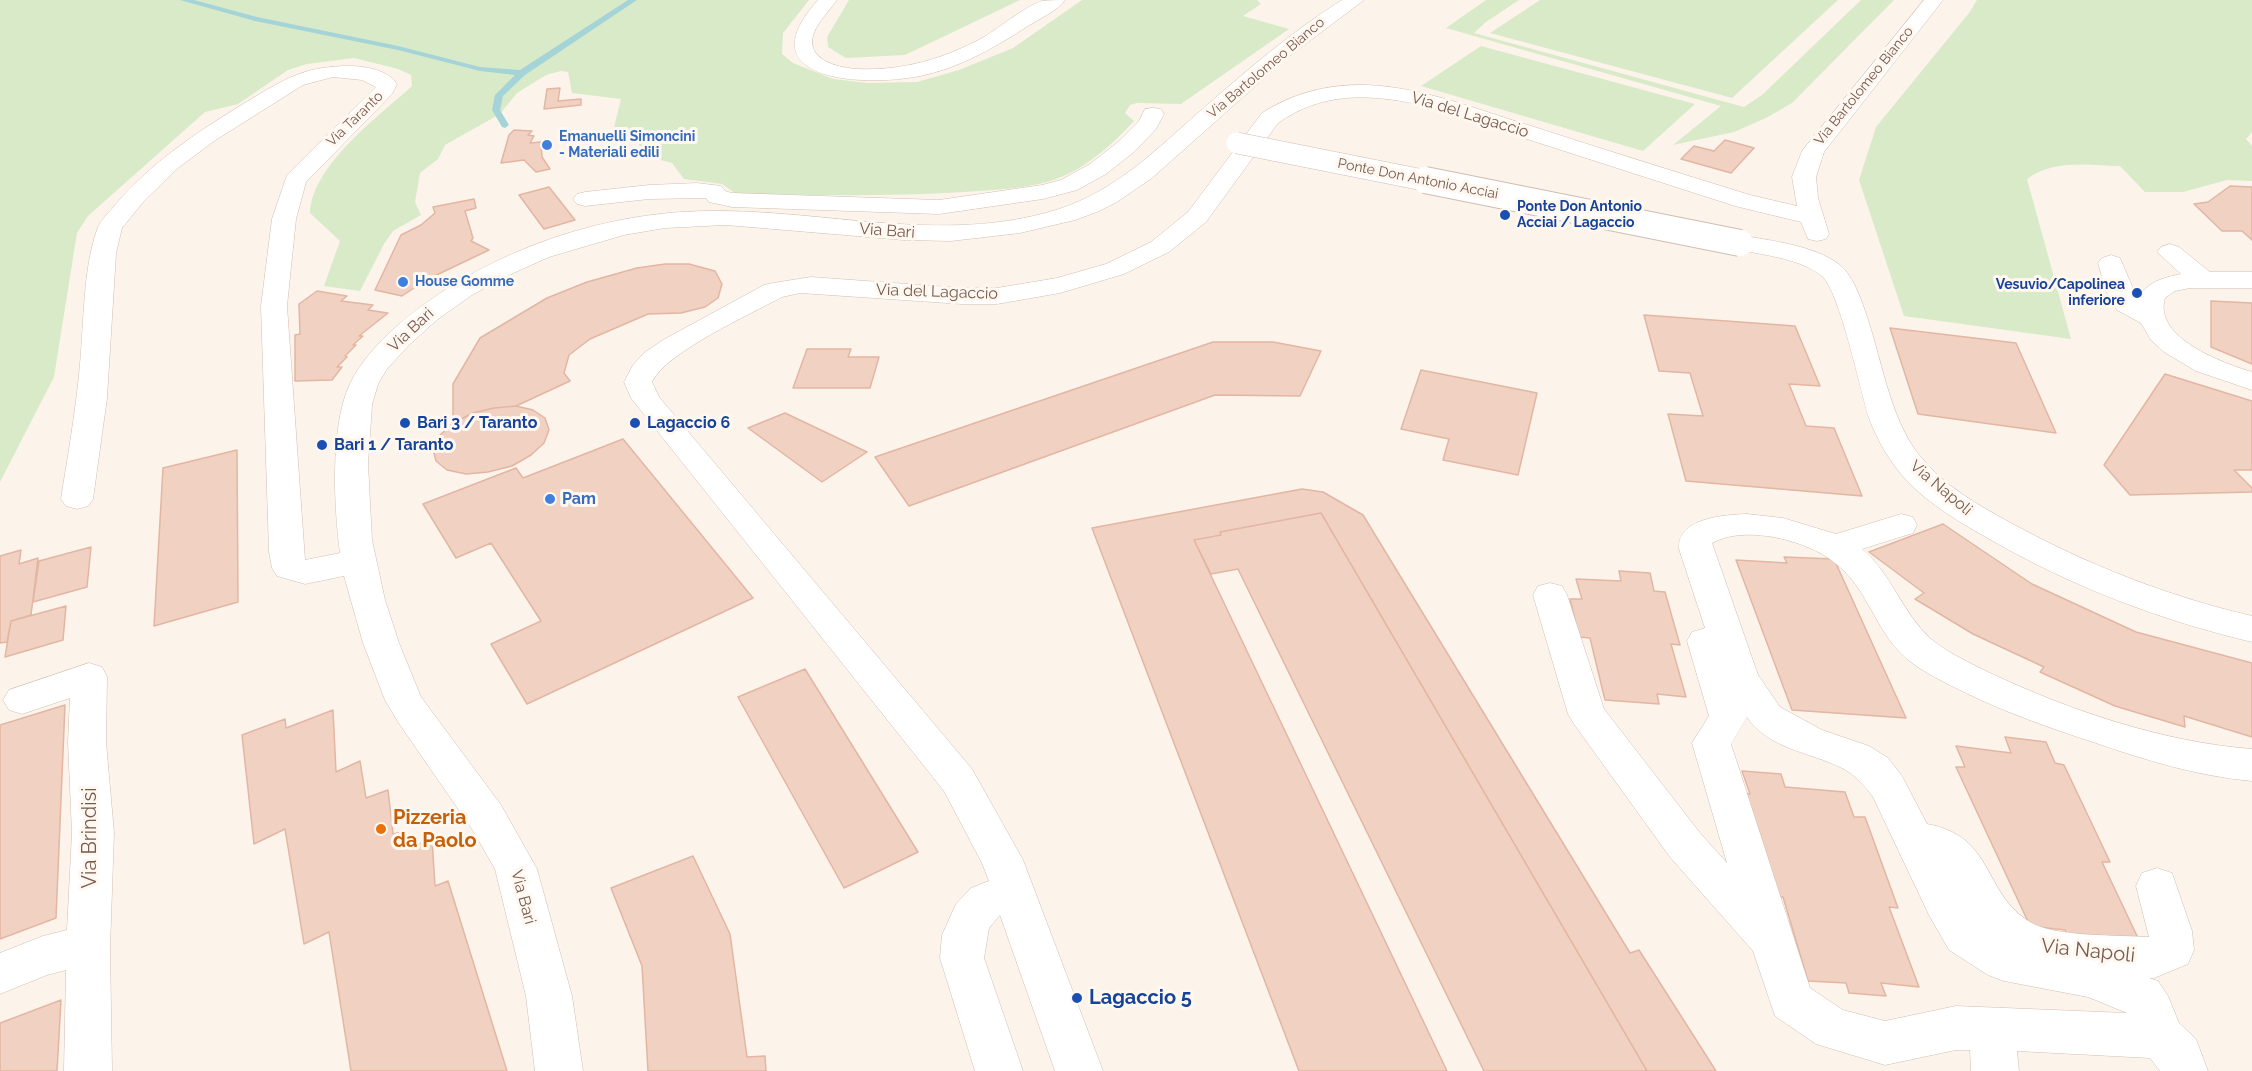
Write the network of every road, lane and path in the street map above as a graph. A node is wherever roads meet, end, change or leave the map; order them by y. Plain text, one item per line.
1 (828, 0) edge
2 (1056, 0) edge
3 (1355, 0) edge
4 (1934, 0) edge
5 (1154, 114) dead end
6 (1182, 141) junction
7 (1804, 177) junction
8 (585, 198) dead end
9 (1743, 201) junction
10 (1811, 217) junction
11 (1750, 245) junction
12 (2170, 252) dead end
13 (2111, 263) dead end
14 (1833, 272) junction
15 (2204, 280) junction
16 (2252, 280) edge
17 (2151, 318) junction
18 (2252, 381) edge
19 (77, 499) dead end
20 (1902, 525) dead end
21 (1835, 546) junction
22 (1677, 552) dead end
23 (359, 560) junction
24 (1550, 595) dead end
25 (2252, 629) edge
26 (22, 700) dead end
27 (2252, 765) edge
28 (1914, 838) junction
29 (2157, 886) dead end
30 (1014, 892) junction
31 (1773, 944) junction
32 (88, 948) junction
33 (0, 974) edge
34 (1993, 1050) edge
35 (2173, 1054) edge
36 (88, 1071) edge
37 (559, 1071) edge
38 (999, 1071) edge
39 (1079, 1071) edge

1 - 2 street
3 - 6 street, Via Bartolomeo Bianco
4 - 7 street, Via Bartolomeo Bianco
5 - 8 street
6 - 11 street, Ponte Don Antonio Acciai, bridge
6 - 23 street, Via Bari
7 - 9 street
7 - 10 street
9 - 10 street, Via del Lagaccio
9 - 11 street
9 - 30 street, Via del Lagaccio
10 - 14 street
11 - 14 street
12 - 15 street
13 - 17 street
14 - 25 street, Via Napoli
15 - 16 street
15 - 17 street
17 - 18 street
19 - 23 street, Via Taranto
20 - 21 street
21 - 27 street, Via Napoli
21 - 28 street, Via Napoli
22 - 31 street, Via Napoli
23 - 37 street, Via Bari
24 - 31 street, Via Napoli
26 - 32 street, Via Brindisi
28 - 29 street, Via Napoli
28 - 35 street, Via Napoli
30 - 38 street
30 - 39 street, Via del Lagaccio
31 - 34 street, Via Napoli
32 - 33 street
32 - 36 street, Via Brindisi
34 - 35 street, Via Napoli

